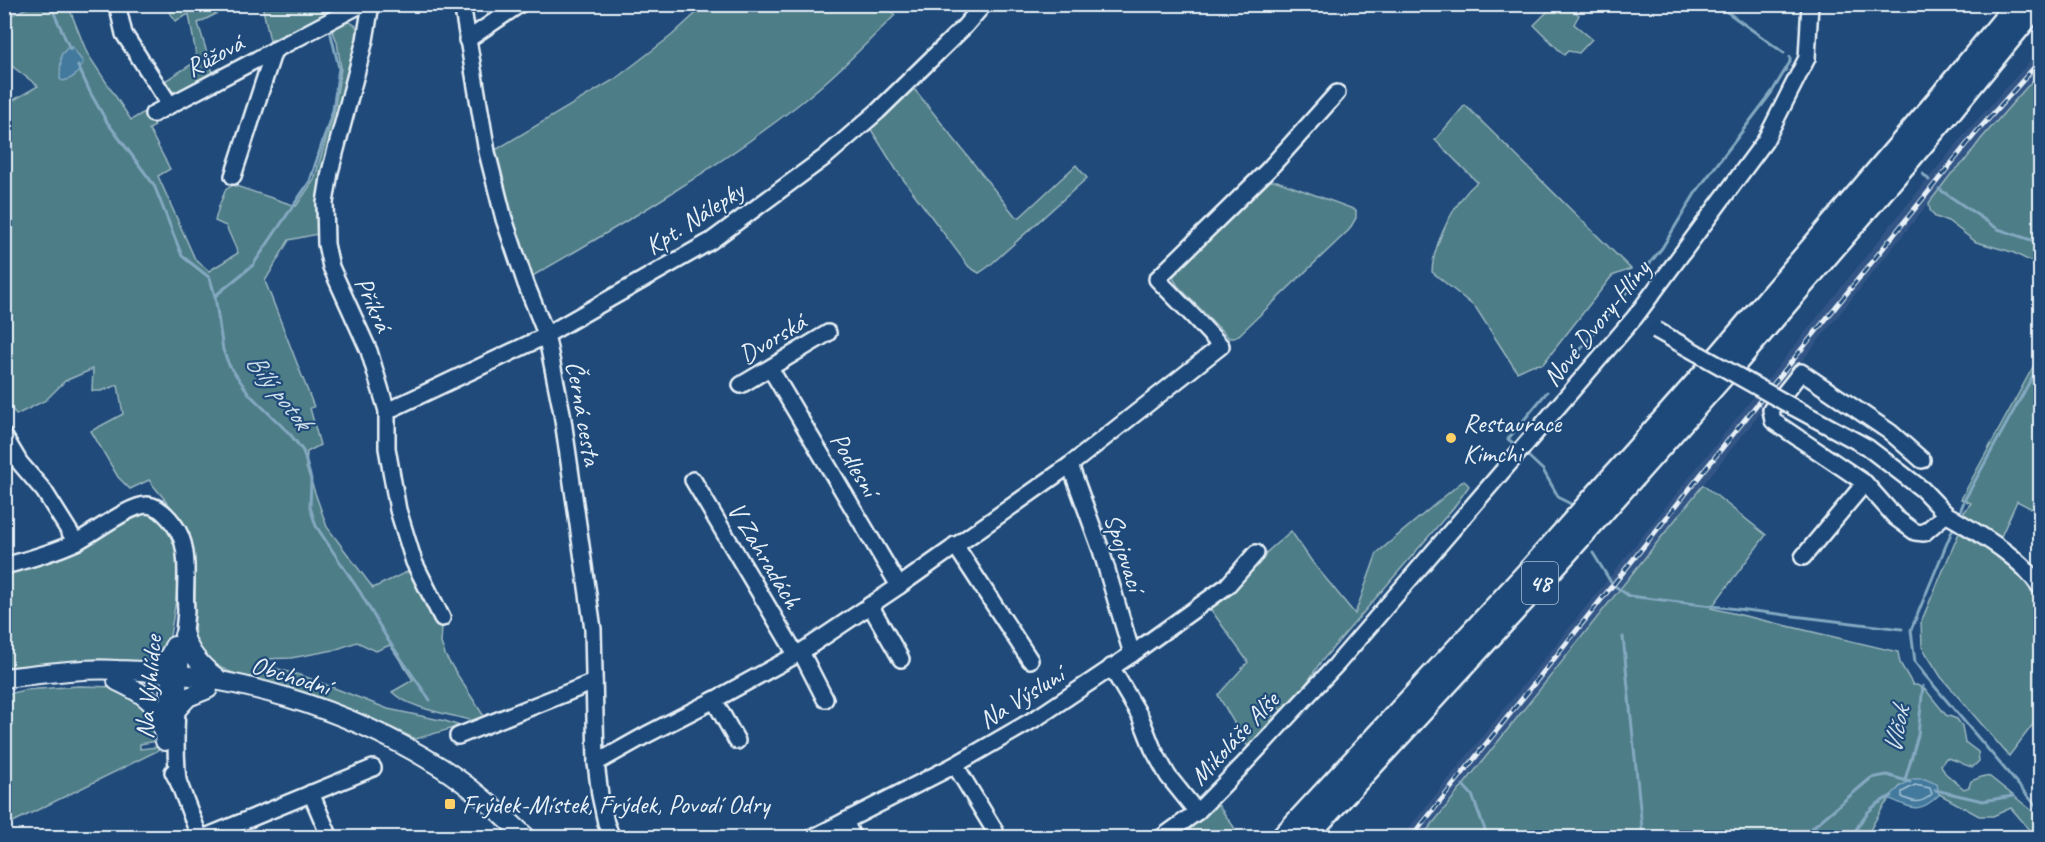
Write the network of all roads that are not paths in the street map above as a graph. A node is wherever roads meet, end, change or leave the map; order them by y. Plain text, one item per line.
1 (117, 4) edge
2 (362, 4) edge
3 (371, 4) edge
4 (462, 4) edge
5 (520, 4) edge
6 (984, 4) edge
7 (1809, 4) edge
8 (2017, 4) edge
9 (2038, 4) edge
10 (467, 40) junction
11 (274, 50) junction
12 (1337, 93) dead end
13 (170, 105) junction
14 (153, 114) dead end
15 (233, 176) dead end
16 (1635, 317) junction
17 (828, 333) dead end
18 (546, 334) junction
19 (1721, 366) junction
20 (770, 368) junction
21 (741, 385) dead end
22 (387, 411) junction
23 (4, 436) edge
24 (1922, 460) dead end
25 (1070, 465) junction
26 (693, 480) dead end
27 (1865, 483) junction
28 (1953, 518) junction
29 (76, 542) junction
30 (955, 545) junction
31 (1256, 553) dead end
32 (1803, 557) dead end
33 (4, 566) edge
34 (899, 586) junction
35 (2040, 587) edge
36 (870, 605) junction
37 (442, 618) dead end
38 (179, 640) junction
39 (798, 654) junction
40 (1132, 654) junction
41 (901, 658) dead end
42 (1030, 660) dead end
43 (1336, 665) joint
44 (1111, 667) junction
45 (148, 672) junction
46 (4, 678) edge
47 (175, 679) junction
48 (117, 681) junction
49 (594, 682) junction
50 (213, 684) junction
51 (4, 688) edge
52 (825, 699) dead end
53 (714, 700) junction
54 (177, 709) junction
55 (458, 736) dead end
56 (165, 741) junction
57 (737, 741) dead end
58 (596, 763) junction
59 (956, 765) junction
60 (373, 768) dead end
61 (178, 781) junction
62 (1347, 781) junction
63 (311, 793) junction
64 (1197, 812) junction
65 (845, 821) junction
66 (995, 831) dead end
67 (201, 837) edge
68 (330, 837) edge
69 (511, 837) edge
70 (527, 837) edge
71 (612, 837) edge
72 (812, 837) edge
73 (853, 837) edge
74 (1161, 837) edge
75 (1282, 837) edge
76 (1305, 837) edge
77 (1316, 837) edge

1 - 13 street
2 - 11 street, Růžová
3 - 22 street, Příkrá
4 - 10 street, Černá cesta
5 - 10 street
6 - 18 street, Kpt. Nálepky
7 - 16 street, Nové Dvory-Hlíny
8 - 19 highway
9 - 19 highway
10 - 18 street, Černá cesta
11 - 13 street, Růžová
11 - 15 street
12 - 25 street
13 - 14 street, Růžová
16 - 28 street, bridge
16 - 43 street, Nové Dvory-Hlíny
17 - 20 street, Dvorská
18 - 22 street, Kpt. Nálepky
18 - 49 street, Černá cesta
19 - 62 highway, 48
20 - 21 street, Dvorská
20 - 34 street, Podlesní
22 - 37 street, Příkrá
23 - 29 street
24 - 27 street
25 - 30 street
25 - 40 street, Spojovací
26 - 39 street, V Zahradách
27 - 28 street
27 - 32 street
28 - 35 street
29 - 33 street, Na Vyhlídce
29 - 38 street, Na Vyhlídce
30 - 34 street
30 - 42 street
31 - 40 street, Na Výsluní
34 - 36 street
36 - 39 street
36 - 41 street
38 - 45 main road
38 - 47 street, Na Vyhlídce
38 - 50 main road
39 - 52 street, V Zahradách
39 - 53 street
40 - 44 street, Na Výsluní
43 - 64 street, Mikoláše Alše
44 - 59 street, Na Výsluní
44 - 64 street
45 - 46 main road, Obchodní
45 - 47 main road, Obchodní
47 - 48 main road, Obchodní
47 - 50 main road, Obchodní
47 - 54 street, Na Vyhlídce
47 - 56 street, Na Vyhlídce
48 - 51 main road, Obchodní
48 - 56 main road
49 - 55 street
49 - 58 street, Černá cesta
50 - 54 main road
50 - 69 main road, Obchodní
50 - 70 main road, Obchodní
53 - 57 street
53 - 58 street
54 - 61 street, Na Vyhlídce
56 - 61 street, Na Vyhlídce
58 - 71 street, Černá cesta
59 - 65 street, Na Výsluní
59 - 66 street
60 - 63 street, Na Vyhlídce
61 - 67 street, Na Vyhlídce
62 - 75 highway, 48
62 - 76 highway, 48
62 - 77 highway, 48
63 - 67 street, Na Vyhlídce
63 - 68 street
64 - 74 street, Mikoláše Alše
65 - 72 street, Na Výsluní
65 - 73 street

